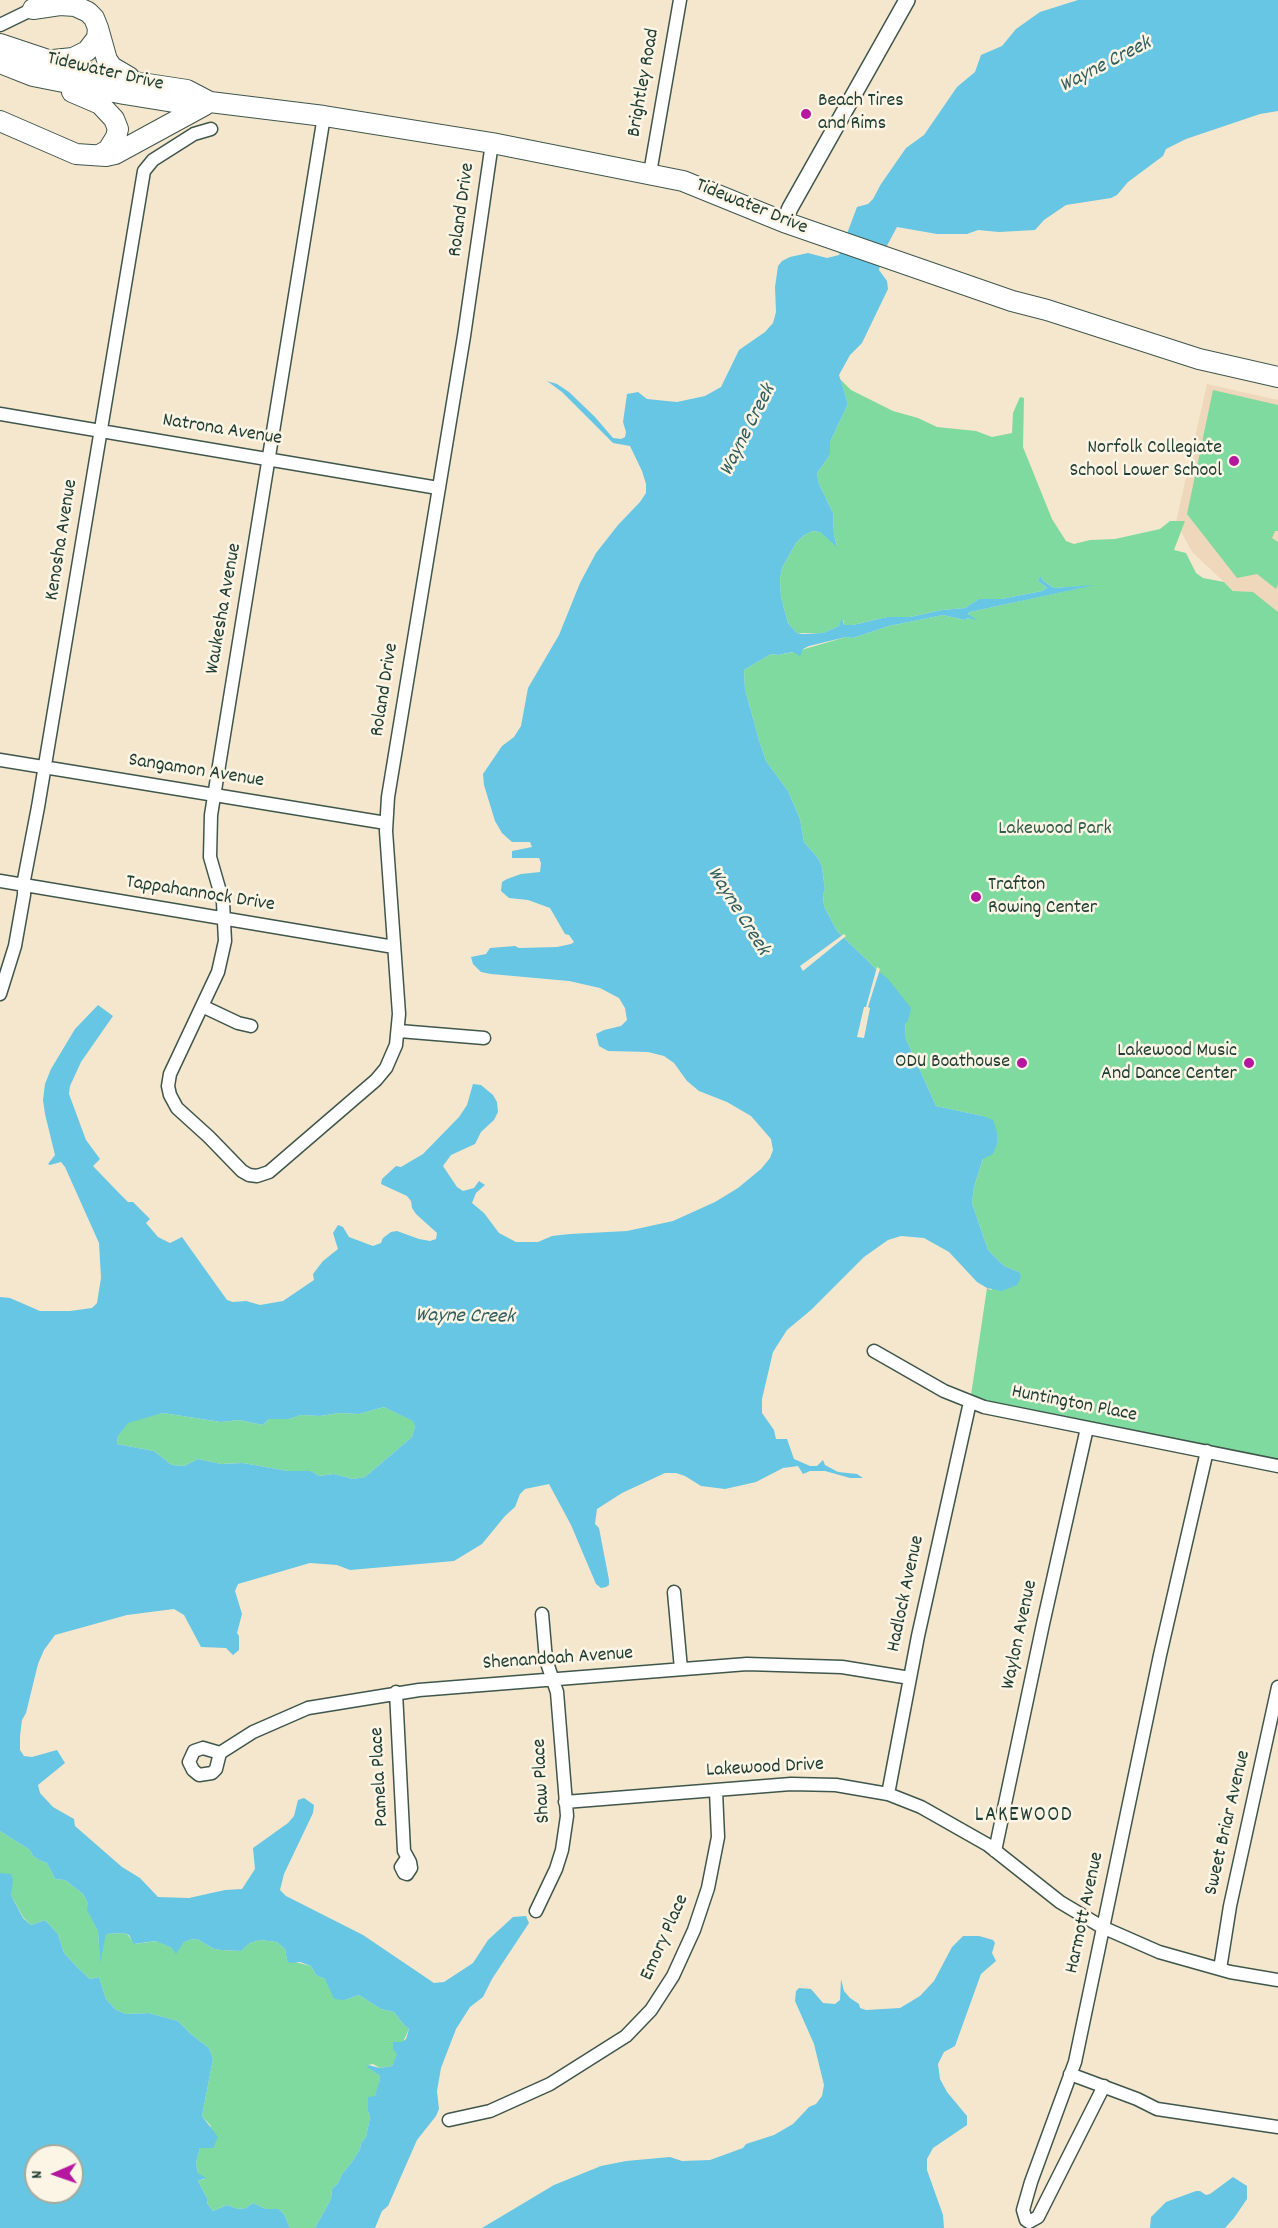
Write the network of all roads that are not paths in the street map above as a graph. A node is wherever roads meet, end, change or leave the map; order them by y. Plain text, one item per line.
1 (680, 0) edge
2 (907, 0) edge
3 (33, 9) joint
4 (0, 25) edge
5 (98, 28) junction
6 (0, 44) edge
7 (0, 63) edge
8 (37, 67) junction
9 (145, 84) junction
10 (210, 102) junction
11 (324, 116) junction
12 (0, 120) edge
13 (211, 129) dead end
14 (492, 143) junction
15 (97, 156) junction
16 (650, 174) junction
17 (784, 222) junction
18 (1278, 377) edge
19 (0, 414) edge
20 (101, 431) junction
21 (270, 459) junction
22 (438, 488) junction
23 (0, 760) edge
24 (45, 767) junction
25 (213, 795) junction
26 (386, 823) junction
27 (0, 882) edge
28 (24, 886) junction
29 (225, 919) junction
30 (394, 947) junction
31 (0, 994) edge
32 (202, 1006) junction
33 (251, 1026) dead end
34 (399, 1031) junction
35 (484, 1038) dead end
36 (249, 1175) joint
37 (874, 1352) dead end
38 (970, 1402) junction
39 (1087, 1428) junction
40 (1207, 1451) junction
41 (1278, 1466) edge
42 (674, 1592) dead end
43 (542, 1614) dead end
44 (681, 1669) junction
45 (910, 1678) junction
46 (553, 1680) junction
47 (1278, 1687) edge
48 (396, 1692) junction
49 (220, 1753) dead end
50 (716, 1791) junction
51 (888, 1794) junction
52 (566, 1802) junction
53 (995, 1851) junction
54 (407, 1858) dead end
55 (536, 1911) dead end
56 (1102, 1928) junction
57 (1220, 1969) junction
58 (1278, 1980) edge
59 (1070, 2074) junction
60 (1104, 2086) junction
61 (449, 2120) dead end
62 (1278, 2127) edge

1 - 16 street, Brightley Road
2 - 17 street
3 - 4 street
3 - 5 highway
5 - 8 highway
5 - 9 highway
6 - 8 highway, Tidewater Drive
7 - 8 highway, Tidewater Drive
8 - 9 highway, Tidewater Drive
8 - 10 highway, Tidewater Drive
8 - 15 highway
9 - 10 highway, Tidewater Drive
10 - 11 highway, Tidewater Drive
10 - 15 highway
11 - 14 highway, Tidewater Drive
11 - 21 street, Waukesha Avenue
12 - 15 highway
13 - 20 street, Kenosha Avenue
14 - 16 highway, Tidewater Drive
14 - 22 street, Roland Drive
16 - 17 highway, Tidewater Drive
17 - 18 highway, Tidewater Drive
19 - 20 street, Natrona Avenue
20 - 21 street, Natrona Avenue
20 - 24 street, Kenosha Avenue
21 - 22 street, Natrona Avenue
21 - 25 street, Waukesha Avenue
22 - 26 street, Roland Drive
23 - 24 street, Sangamon Avenue
24 - 25 street, Sangamon Avenue
24 - 28 street, Kenosha Avenue
25 - 26 street, Sangamon Avenue
25 - 29 street, Waukesha Avenue
26 - 30 street, Roland Drive
27 - 28 street, Tappahannock Drive
28 - 29 street, Tappahannock Drive
28 - 31 street, Kenosha Avenue
29 - 30 street, Tappahannock Drive
29 - 32 street, Waukesha Avenue
30 - 34 street, Roland Drive
32 - 33 street
32 - 36 street, Waukesha Avenue
34 - 35 street
34 - 36 street, Roland Drive
37 - 38 street, Huntington Place
38 - 39 street, Huntington Place
38 - 45 street, Hadlock Avenue
39 - 40 street, Huntington Place
39 - 53 street, Waylon Avenue
40 - 41 street, Huntington Place
40 - 56 street, Harmott Avenue
42 - 44 street
43 - 46 street, Shaw Place
44 - 45 street, Shenandoah Avenue
44 - 46 street, Shenandoah Avenue
45 - 51 street, Hadlock Avenue
46 - 48 street, Shenandoah Avenue
46 - 52 street, Shaw Place
47 - 57 street, Sweet Briar Avenue
48 - 49 street, Shenandoah Avenue
48 - 54 street, Pamela Place
50 - 51 street, Lakewood Drive
50 - 52 street, Lakewood Drive
50 - 61 street, Emory Place
51 - 53 street, Lakewood Drive
52 - 55 street, Shaw Place
53 - 56 street, Lakewood Drive
56 - 57 street, Lakewood Drive
56 - 59 street, Harmott Avenue
57 - 58 street, Lakewood Drive
59 - 60 street
59 - 60 street, Harmott Avenue
60 - 62 street

